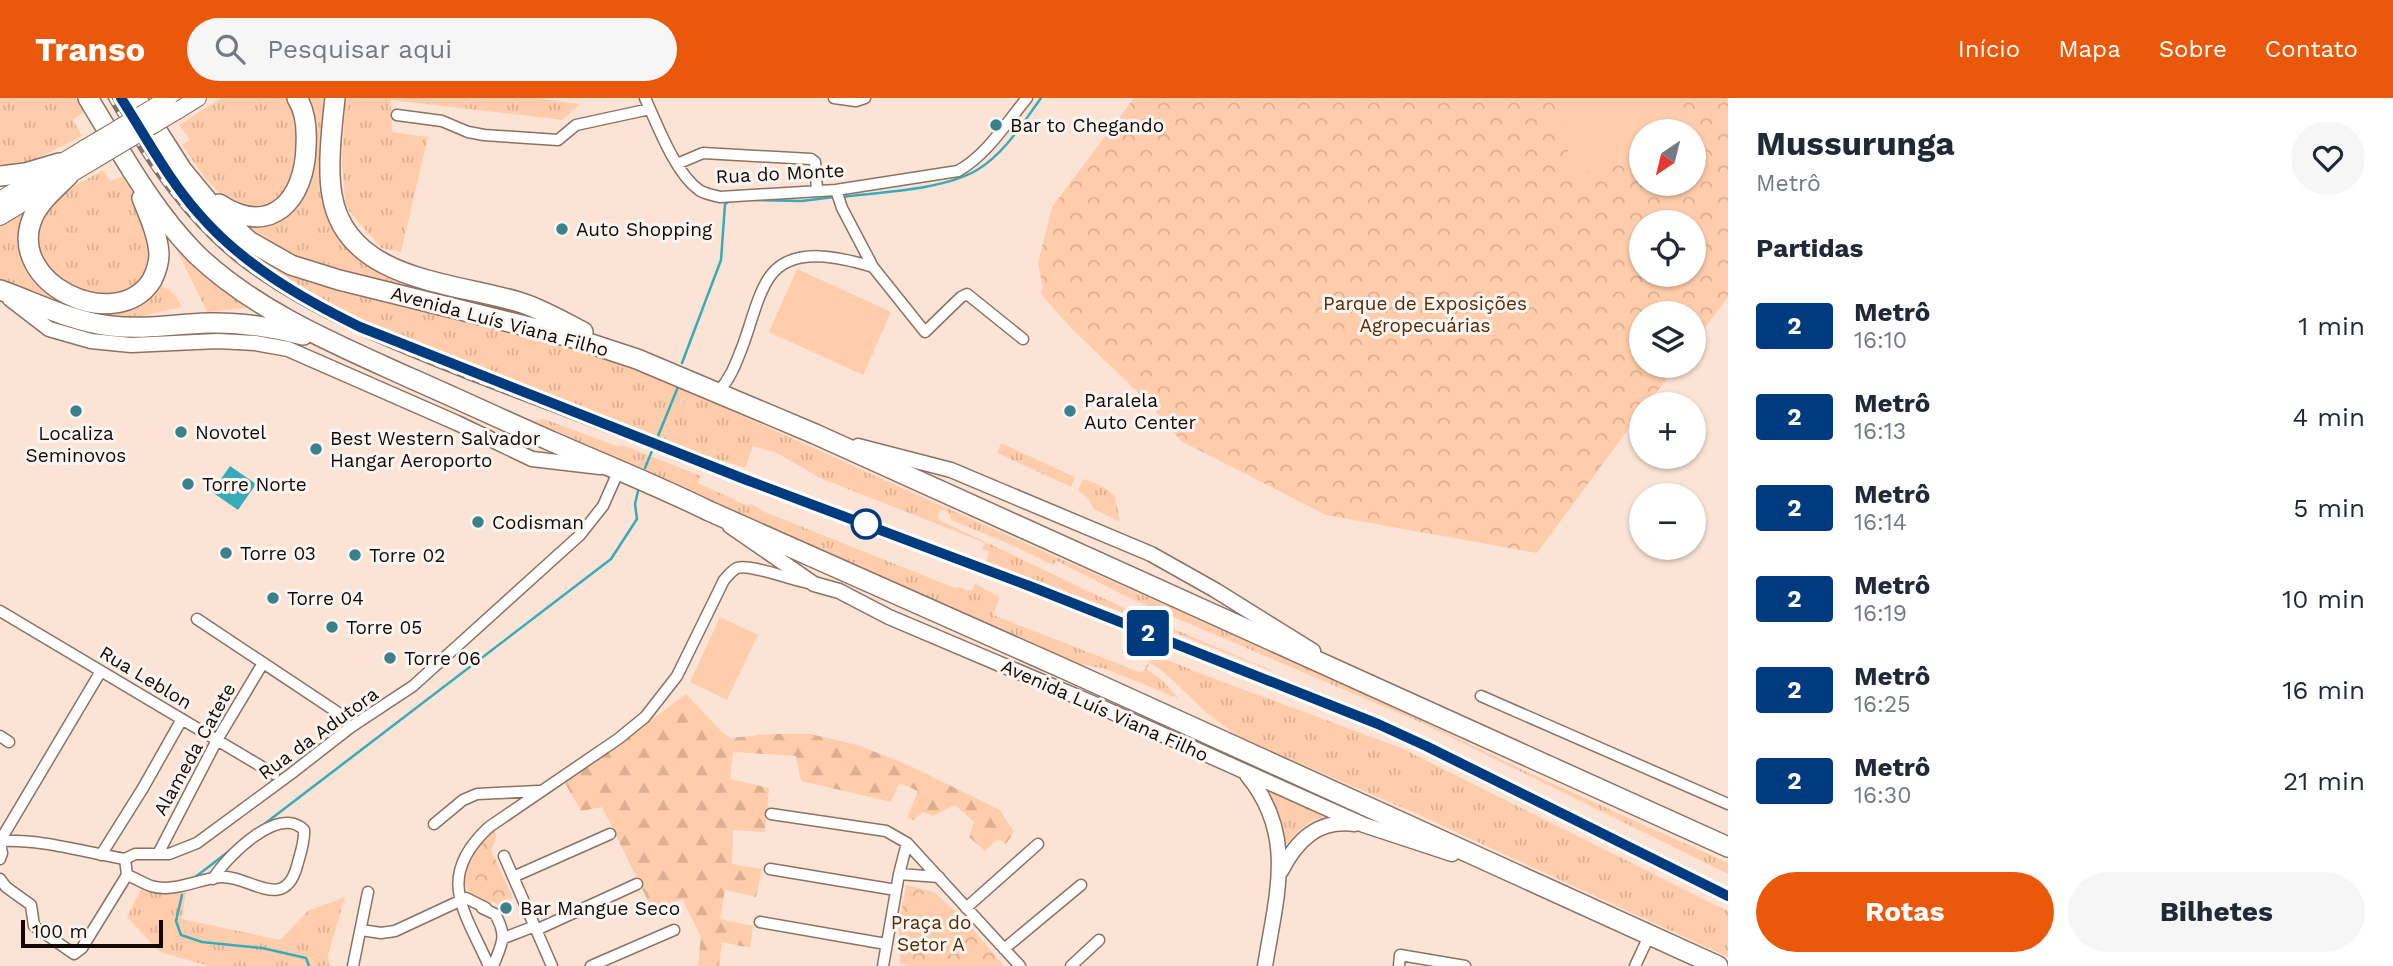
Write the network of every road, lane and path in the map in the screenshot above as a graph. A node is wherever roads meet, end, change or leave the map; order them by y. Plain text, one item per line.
1 (88, 98) edge
2 (136, 98) edge
3 (198, 98) edge
4 (297, 98) edge
5 (335, 98) edge
6 (645, 98) edge
7 (834, 98) edge
8 (864, 98) edge
9 (1027, 98) edge
10 (172, 102) edge
11 (650, 109) junction
12 (397, 116) dead end
13 (126, 162) junction
14 (677, 164) junction
15 (64, 169) junction
16 (0, 176) edge
17 (817, 190) junction
18 (198, 191) junction
19 (838, 197) junction
20 (0, 200) edge
21 (0, 217) edge
22 (873, 267) junction
23 (0, 291) edge
24 (1023, 339) dead end
25 (335, 344) junction
26 (637, 359) junction
27 (718, 393) junction
28 (815, 434) junction
29 (616, 469) junction
30 (709, 511) junction
31 (814, 584) junction
32 (0, 611) edge
33 (197, 619) dead end
34 (263, 663) junction
35 (101, 671) junction
36 (1377, 689) junction
37 (1481, 696) dead end
38 (343, 716) dead end
39 (182, 719) junction
40 (217, 740) junction
41 (1244, 772) junction
42 (274, 774) dead end
43 (541, 791) junction
44 (1728, 804) edge
45 (771, 814) dead end
46 (434, 824) dead end
47 (1364, 825) junction
48 (610, 834) dead end
49 (0, 842) edge
50 (907, 843) junction
51 (1038, 844) dead end
52 (1728, 847) edge
53 (158, 853) junction
54 (101, 855) junction
55 (504, 856) dead end
56 (0, 859) edge
57 (125, 859) junction
58 (770, 869) dead end
59 (900, 874) junction
60 (127, 875) junction
61 (1279, 875) junction
62 (1518, 875) junction
63 (513, 877) junction
64 (939, 877) junction
65 (0, 879) edge
66 (213, 879) junction
67 (637, 884) dead end
68 (1081, 884) dead end
69 (896, 890) junction
70 (368, 892) dead end
71 (460, 901) junction
72 (486, 908) junction
73 (966, 908) junction
74 (468, 919) junction
75 (760, 922) dead end
76 (535, 928) junction
77 (361, 929) junction
78 (674, 930) dead end
79 (1649, 936) junction
80 (504, 938) junction
81 (1099, 940) dead end
82 (886, 944) junction
83 (1004, 949) junction
84 (1400, 960) edge
85 (353, 966) edge
86 (491, 966) edge
87 (551, 966) edge
88 (591, 966) edge
89 (883, 966) edge
90 (1020, 966) edge
91 (1071, 966) edge
92 (1265, 966) edge
93 (1465, 966) edge
94 (1635, 966) edge
95 (1718, 966) edge

1 - 13 highway
2 - 18 highway
3 - 10 main road
4 - 18 highway
5 - 26 highway
6 - 11 street, Rua do Monte
7 - 8 street
9 - 19 street, Rua do Monte
10 - 15 main road, bridge
11 - 12 street
11 - 14 street, Rua do Monte
13 - 15 highway
13 - 25 highway, Avenida Luís Viana Filho
14 - 17 street, Rua do Monte
14 - 17 street
15 - 16 highway
15 - 20 main road
15 - 21 main road
17 - 19 street, Rua do Monte
18 - 26 highway, Avenida Luís Viana Filho
19 - 22 street
22 - 24 street
22 - 27 street
23 - 25 highway
23 - 29 main road, Avenida Luís Viana Filho
25 - 29 highway, Avenida Luís Viana Filho
26 - 27 highway, Avenida Luís Viana Filho
27 - 28 highway, Avenida Luís Viana Filho
28 - 36 highway, Avenida Luís Viana Filho
28 - 36 main road, Avenida Luís Viana Filho
29 - 30 highway, Avenida Luís Viana Filho
29 - 53 street, Rua da Adutora
30 - 31 main road, Avenida Luís Viana Filho
30 - 62 highway, Avenida Luís Viana Filho
31 - 41 main road, Avenida Luís Viana Filho
31 - 43 street
32 - 35 street, Rua Leblon
33 - 34 street
34 - 38 street
34 - 40 street, Alameda Catete
35 - 39 street, Rua Leblon
35 - 49 street
36 - 52 highway, Avenida Luís Viana Filho
37 - 44 street
39 - 40 street, Rua Leblon
39 - 54 street
40 - 42 street, Rua Leblon
40 - 53 street, Alameda Catete
41 - 47 main road, Avenida Luís Viana Filho
41 - 61 main road
43 - 46 street
43 - 71 street
45 - 50 street
47 - 61 main road
47 - 62 main road, Avenida Luís Viana Filho
48 - 63 street
49 - 54 street, Rua da Adutora
49 - 56 street
50 - 59 street
50 - 64 street
51 - 73 street
53 - 57 street, Rua da Adutora
54 - 57 street, Rua da Adutora
55 - 63 street
57 - 60 street
58 - 69 street
59 - 64 street
59 - 69 street
60 - 65 street
60 - 66 street
61 - 92 main road
62 - 79 highway, Avenida Luís Viana Filho
63 - 76 street
64 - 73 street
66 - 66 street
67 - 76 street
68 - 83 street
69 - 82 street
70 - 77 street
71 - 72 street
71 - 74 street
71 - 77 street
72 - 74 street
72 - 80 street
73 - 83 street
74 - 86 street
75 - 82 street
76 - 80 street
76 - 87 street
77 - 85 street
78 - 88 street
79 - 94 street
79 - 95 highway, Avenida Luís Viana Filho
80 - 86 street
81 - 91 street
82 - 89 street
83 - 90 street
84 - 93 street

